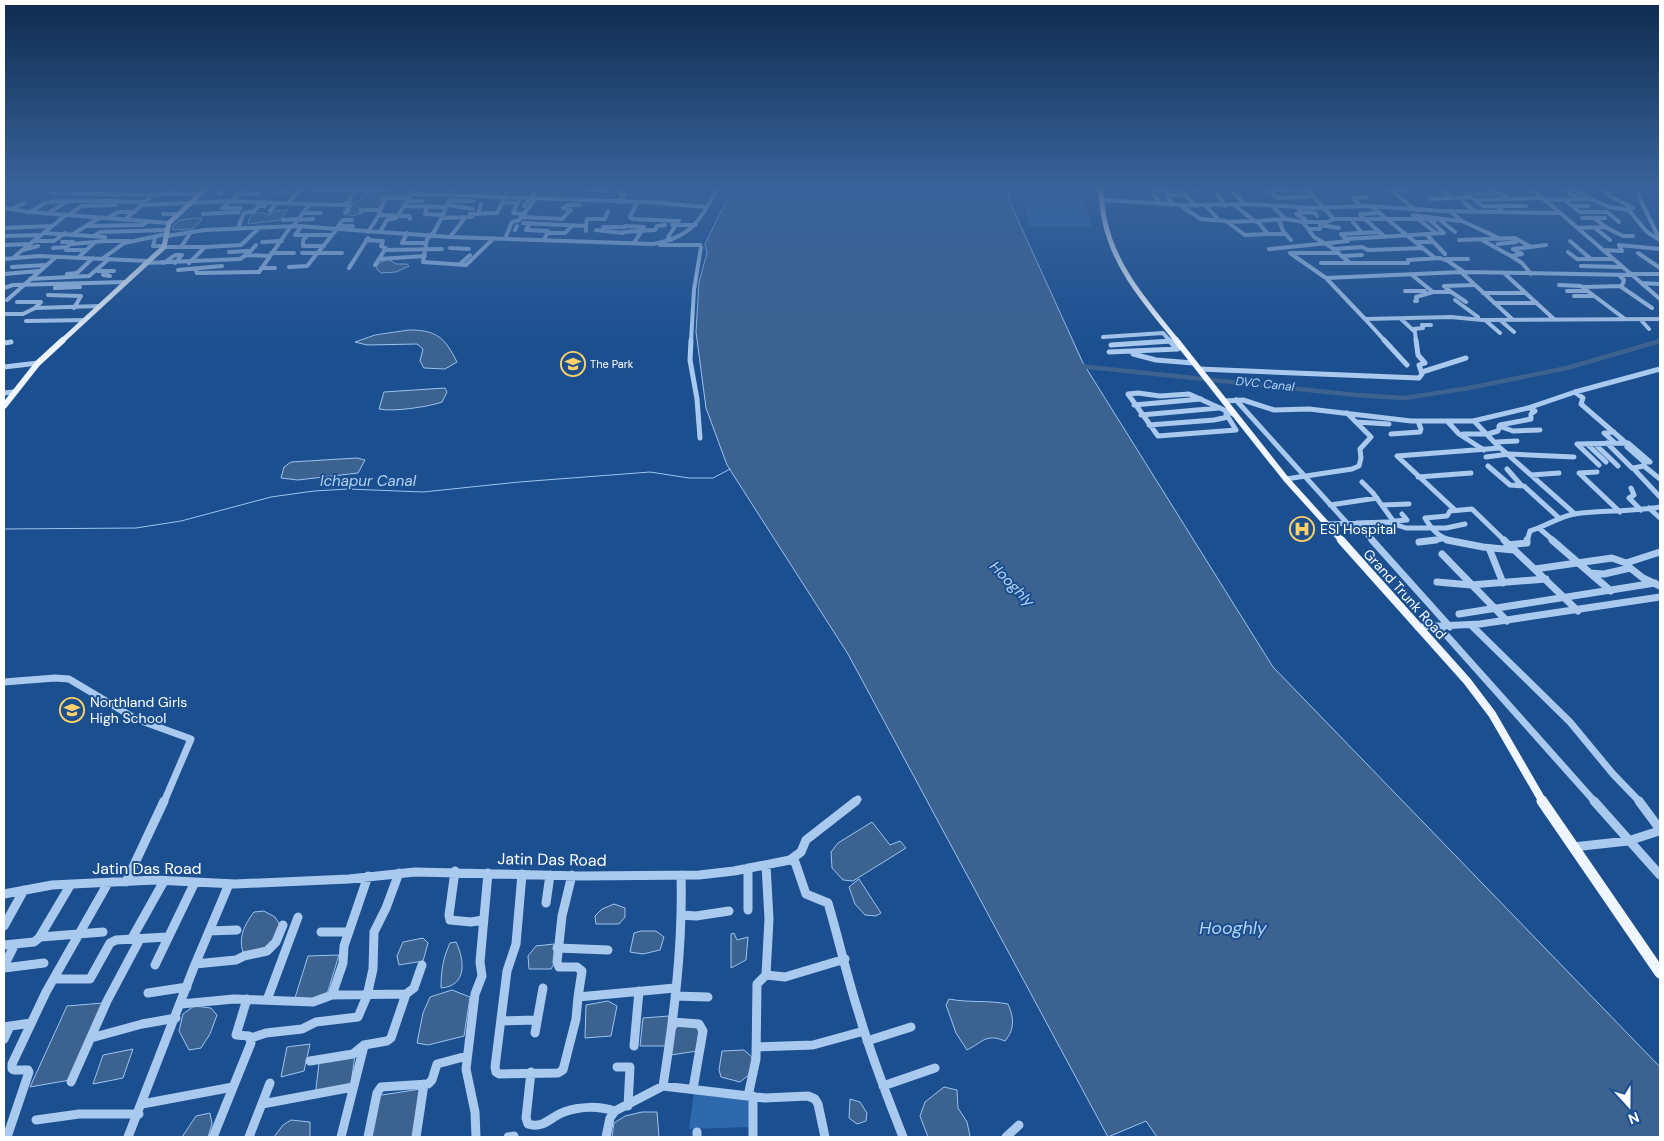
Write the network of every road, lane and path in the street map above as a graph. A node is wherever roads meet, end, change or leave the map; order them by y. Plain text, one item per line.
1 (34, 240) edge
2 (55, 240) edge
3 (76, 240) edge
4 (104, 240) edge
5 (111, 240) edge
6 (133, 240) edge
7 (154, 240) edge
8 (165, 240) edge
9 (186, 240) edge
10 (246, 240) edge
11 (274, 240) edge
12 (282, 240) edge
13 (304, 240) edge
14 (328, 240) edge
15 (366, 240) edge
16 (370, 240) edge
17 (403, 240) edge
18 (416, 240) edge
19 (429, 240) edge
20 (459, 240) edge
21 (492, 240) edge
22 (554, 240) edge
23 (636, 240) edge
24 (670, 240) edge
25 (1112, 240) edge
26 (1320, 240) edge
27 (1347, 240) edge
28 (1380, 240) edge
29 (1482, 240) edge
30 (1486, 240) edge
31 (1504, 240) edge
32 (1519, 240) edge
33 (1591, 240) edge
34 (129, 241) junction
35 (1500, 241) junction
36 (1570, 241) dead end
37 (62, 242) dead end
38 (95, 242) junction
39 (262, 242) dead end
40 (623, 242) joint
41 (1415, 242) joint
42 (1434, 242) joint
43 (1516, 242) dead end
44 (31, 243) junction
45 (50, 243) dead end
46 (73, 243) junction
47 (634, 243) junction
48 (1325, 243) junction
49 (1487, 243) junction
50 (12, 244) junction
51 (414, 244) junction
52 (654, 244) junction
53 (1464, 244) dead end
54 (4, 245) edge
55 (256, 245) dead end
56 (426, 245) junction
57 (1546, 245) dead end
58 (38, 246) dead end
59 (324, 246) junction
60 (442, 246) dead end
61 (164, 247) junction
62 (181, 247) junction
63 (1532, 247) junction
64 (53, 248) dead end
65 (205, 248) junction
66 (1285, 248) junction
67 (1422, 248) junction
68 (469, 249) dead end
69 (1269, 249) dead end
70 (1334, 249) junction
71 (1660, 249) edge
72 (22, 250) junction
73 (66, 250) dead end
74 (86, 250) junction
75 (384, 250) junction
76 (1377, 250) junction
77 (1390, 250) junction
78 (1603, 250) junction
79 (4, 251) edge
80 (229, 252) dead end
81 (1313, 252) junction
82 (1568, 252) dead end
83 (294, 253) dead end
84 (302, 253) dead end
85 (319, 253) junction
86 (342, 253) dead end
87 (1291, 253) junction
88 (1339, 253) junction
89 (1638, 253) dead end
90 (470, 255) dead end
91 (1362, 255) dead end
92 (24, 256) junction
93 (247, 256) junction
94 (269, 256) junction
95 (425, 256) junction
96 (1343, 256) junction
97 (1511, 256) junction
98 (56, 257) junction
99 (1446, 257) junction
100 (12, 258) junction
101 (78, 258) junction
102 (93, 258) junction
103 (1435, 258) junction
104 (4, 259) edge
105 (102, 259) junction
106 (109, 259) junction
107 (241, 259) junction
108 (379, 259) junction
109 (1468, 259) dead end
110 (1591, 259) junction
111 (1613, 259) junction
112 (147, 262) junction
113 (162, 263) junction
114 (175, 263) junction
115 (186, 263) junction
116 (1321, 263) dead end
117 (1327, 263) junction
118 (460, 264) junction
119 (1353, 264) junction
120 (1370, 264) junction
121 (1388, 264) junction
122 (46, 265) junction
123 (376, 265) dead end
124 (222, 266) dead end
125 (1581, 266) dead end
126 (12, 267) junction
127 (198, 267) junction
128 (288, 267) dead end
129 (1622, 267) junction
130 (1659, 267) edge
131 (82, 268) junction
132 (261, 268) junction
133 (275, 268) dead end
134 (349, 268) dead end
135 (99, 269) junction
136 (156, 269) dead end
137 (39, 271) junction
138 (111, 272) dead end
139 (228, 272) junction
140 (1461, 272) junction
141 (1504, 273) junction
142 (4, 274) edge
143 (1531, 274) junction
144 (1631, 274) junction
145 (1660, 274) edge
146 (34, 275) junction
147 (1412, 275) junction
148 (1619, 275) junction
149 (1381, 276) junction
150 (1366, 277) junction
151 (1326, 278) junction
152 (30, 279) junction
153 (126, 282) junction
154 (85, 283) junction
155 (1641, 283) junction
156 (24, 284) junction
157 (60, 284) junction
158 (1660, 284) edge
159 (1474, 285) junction
160 (1559, 285) dead end
161 (1620, 286) junction
162 (80, 287) junction
163 (1582, 287) junction
164 (4, 291) edge
165 (1425, 291) dead end
166 (1567, 291) dead end
167 (1587, 291) junction
168 (1405, 292) dead end
169 (1433, 292) junction
170 (1450, 292) junction
171 (1483, 293) junction
172 (1526, 293) junction
173 (72, 294) junction
174 (48, 295) dead end
175 (1574, 296) dead end
176 (1594, 296) junction
177 (1660, 299) edge
178 (6, 300) edge
179 (1455, 300) dead end
180 (1415, 301) dead end
181 (17, 302) junction
182 (1466, 302) dead end
183 (1494, 303) junction
184 (1536, 303) junction
185 (100, 306) junction
186 (35, 308) junction
187 (74, 308) junction
188 (1652, 308) dead end
189 (5, 314) edge
190 (1478, 318) junction
191 (1365, 319) junction
192 (1401, 319) junction
193 (1512, 319) junction
194 (1625, 319) junction
195 (1640, 319) junction
196 (1660, 319) edge
197 (26, 320) dead end
198 (85, 320) junction
199 (1485, 320) junction
200 (1500, 320) junction
201 (1556, 320) junction
202 (1431, 325) dead end
203 (1412, 329) junction
204 (1649, 329) dead end
205 (1514, 332) dead end
206 (1500, 333) dead end
207 (1103, 337) dead end
208 (1171, 341) junction
209 (11, 342) dead end
210 (4, 343) edge
211 (1111, 345) dead end
212 (1180, 349) junction
213 (1109, 352) dead end
214 (1129, 352) junction
215 (1466, 358) dead end
216 (38, 363) junction
217 (1193, 363) junction
218 (1407, 365) dead end
219 (4, 367) edge
220 (1660, 369) edge
221 (1199, 370) junction
222 (1422, 372) junction
223 (14, 392) junction
224 (1575, 392) junction
225 (4, 393) edge
226 (1203, 399) junction
227 (1236, 400) junction
228 (1221, 403) junction
229 (1134, 405) junction
230 (4, 406) edge
231 (1530, 408) junction
232 (1347, 413) junction
233 (1141, 415) junction
234 (1229, 415) junction
235 (1418, 421) junction
236 (1474, 421) junction
237 (1356, 422) junction
238 (1448, 422) junction
239 (1389, 424) dead end
240 (1149, 426) junction
241 (1499, 426) junction
242 (1540, 430) dead end
243 (1614, 432) junction
244 (1392, 434) dead end
245 (1463, 434) junction
246 (1488, 434) junction
247 (700, 438) dead end
248 (1517, 441) dead end
249 (1496, 442) junction
250 (1607, 443) junction
251 (1616, 443) junction
252 (1587, 444) junction
253 (1594, 444) junction
254 (1627, 445) junction
255 (1500, 448) junction
256 (1484, 450) junction
257 (1509, 454) junction
258 (1574, 456) dead end
259 (1486, 457) dead end
260 (1606, 462) dead end
261 (1644, 464) junction
262 (1599, 465) dead end
263 (1488, 466) dead end
264 (1618, 466) dead end
265 (1632, 468) junction
266 (1507, 469) dead end
267 (1596, 472) dead end
268 (1471, 473) dead end
269 (1559, 473) dead end
270 (1531, 475) junction
271 (1304, 477) junction
272 (1418, 477) junction
273 (1660, 479) edge
274 (1286, 480) junction
275 (1362, 482) dead end
276 (1521, 485) junction
277 (1631, 488) dead end
278 (1660, 497) edge
279 (1377, 498) junction
280 (1409, 504) dead end
281 (1330, 505) junction
282 (1382, 505) junction
283 (1660, 507) edge
284 (1649, 508) junction
285 (1455, 510) junction
286 (1641, 510) junction
287 (1620, 512) junction
288 (1402, 514) dead end
289 (1575, 514) junction
290 (1559, 518) junction
291 (1660, 518) edge
292 (1394, 522) junction
293 (1347, 523) junction
294 (1325, 524) junction
295 (1357, 524) junction
296 (1465, 524) dead end
297 (1431, 528) junction
298 (1540, 529) junction
299 (1443, 539) junction
300 (1419, 542) dead end
301 (1507, 545) junction
302 (1489, 548) junction
303 (1513, 550) junction
304 (1660, 552) edge
305 (1442, 554) dead end
306 (1624, 562) junction
307 (1579, 564) junction
308 (1630, 568) junction
309 (1535, 569) junction
310 (1590, 573) junction
311 (1546, 580) junction
312 (1437, 582) dead end
313 (1503, 583) junction
314 (1471, 585) junction
315 (1658, 585) edge
316 (1611, 591) junction
317 (1660, 597) edge
318 (1565, 598) junction
319 (1495, 609) junction
320 (1578, 611) junction
321 (1459, 614) dead end
322 (1507, 621) junction
323 (1471, 625) junction
324 (1418, 627) junction
325 (1439, 627) junction
326 (1450, 627) junction
327 (4, 682) edge
328 (858, 799) dead end
329 (1629, 840) junction
330 (1572, 847) junction
331 (790, 860) junction
332 (766, 865) junction
333 (748, 868) junction
334 (455, 871) junction
335 (399, 873) junction
336 (488, 873) junction
337 (522, 874) junction
338 (550, 875) junction
339 (681, 875) junction
340 (1660, 875) edge
341 (368, 876) junction
342 (572, 876) junction
343 (164, 881) junction
344 (126, 882) junction
345 (195, 882) junction
346 (108, 883) junction
347 (71, 884) junction
348 (229, 884) junction
349 (24, 890) junction
350 (4, 894) edge
351 (546, 903) dead end
352 (748, 910) dead end
353 (729, 911) dead end
354 (682, 915) junction
355 (298, 917) dead end
356 (483, 920) junction
357 (283, 925) dead end
358 (4, 926) edge
359 (237, 930) dead end
360 (209, 931) junction
361 (103, 932) dead end
362 (321, 932) dead end
363 (348, 932) junction
364 (80, 935) junction
365 (40, 936) junction
366 (168, 937) junction
367 (136, 939) junction
368 (15, 944) junction
369 (4, 945) edge
370 (557, 948) junction
371 (608, 950) dead end
372 (845, 959) junction
373 (44, 963) dead end
374 (195, 964) junction
375 (155, 965) dead end
376 (422, 965) dead end
377 (4, 967) edge
378 (1660, 973) edge
379 (766, 975) junction
380 (54, 979) junction
381 (187, 987) junction
382 (543, 988) dead end
383 (638, 991) junction
384 (675, 992) junction
385 (148, 993) dead end
386 (406, 994) junction
387 (332, 995) junction
388 (367, 996) junction
389 (578, 996) junction
390 (708, 997) dead end
391 (247, 999) junction
392 (267, 1000) junction
393 (181, 1004) junction
394 (176, 1018) junction
395 (537, 1020) junction
396 (501, 1021) junction
397 (673, 1022) junction
398 (31, 1023) junction
399 (7, 1026) edge
400 (911, 1027) dead end
401 (535, 1033) dead end
402 (865, 1036) junction
403 (91, 1038) junction
404 (251, 1038) junction
405 (4, 1039) edge
406 (364, 1045) junction
407 (634, 1046) dead end
408 (757, 1047) junction
409 (468, 1056) junction
410 (310, 1061) dead end
411 (616, 1066) dead end
412 (935, 1068) dead end
413 (531, 1072) junction
414 (71, 1082) dead end
415 (270, 1083) dead end
416 (424, 1084) junction
417 (663, 1086) junction
418 (883, 1086) junction
419 (233, 1087) junction
420 (353, 1087) junction
421 (693, 1090) junction
422 (750, 1096) junction
423 (262, 1104) junction
424 (628, 1106) junction
425 (141, 1109) junction
426 (616, 1112) junction
427 (36, 1120) dead end
428 (1019, 1125) dead end
429 (6, 1137) edge
430 (128, 1137) edge
431 (212, 1137) edge
432 (249, 1137) edge
433 (341, 1137) edge
434 (368, 1137) edge
435 (416, 1137) edge
436 (476, 1137) edge
437 (606, 1137) edge
438 (752, 1137) edge
439 (825, 1137) edge
440 (902, 1137) edge
441 (1006, 1137) edge

1 - 44 street
2 - 44 street
3 - 46 street
4 - 38 street
5 - 34 street
6 - 34 street
7 - 61 street
8 - 61 main road
9 - 62 street
10 - 65 street
11 - 39 street
12 - 94 street
13 - 59 street
14 - 59 street
15 - 134 street
16 - 75 street
17 - 51 street
18 - 51 street
19 - 56 street
20 - 68 street
21 - 118 street
22 - 40 street
23 - 47 street
24 - 52 street
25 - 212 main road, Grand Trunk Road
26 - 48 street
27 - 48 street
28 - 77 street
29 - 49 street
30 - 35 street
31 - 35 street
32 - 63 street
33 - 78 street
34 - 105 street
35 - 43 street
36 - 110 street
37 - 46 street
38 - 46 street
38 - 74 street
40 - 47 street
41 - 42 street
41 - 67 street
42 - 99 street
44 - 45 street
44 - 50 street
44 - 72 street
46 - 64 street
47 - 52 street
48 - 66 street
48 - 70 street
49 - 53 street
49 - 97 street
50 - 54 street
50 - 79 street
51 - 56 street
52 - 247 street
55 - 93 street
56 - 60 street
56 - 75 street
56 - 95 street
57 - 63 street
58 - 72 street
59 - 85 street
61 - 62 street
61 - 112 main road
62 - 65 street
63 - 97 street
65 - 115 street
66 - 69 street
66 - 87 street
67 - 77 street
67 - 103 street
70 - 76 street
70 - 88 street
71 - 78 street
72 - 100 street
73 - 74 street
74 - 101 street
75 - 108 street
76 - 77 street
76 - 121 street
78 - 111 street
80 - 93 street
81 - 87 street
81 - 88 street
81 - 117 street
82 - 110 street
83 - 94 street
84 - 85 street
85 - 86 street
85 - 128 street
87 - 151 street
88 - 96 street
89 - 130 street
90 - 118 street
91 - 96 street
92 - 98 street
92 - 100 street
92 - 126 street
93 - 94 street
93 - 107 street
94 - 107 street
94 - 132 street
95 - 108 street
95 - 118 street
96 - 119 street
97 - 143 street
98 - 101 street
98 - 122 street
99 - 103 street
99 - 109 street
99 - 140 street
100 - 104 street
101 - 102 street
102 - 105 street
102 - 131 street
103 - 121 street
105 - 106 street
106 - 112 street
106 - 135 street
107 - 127 street
107 - 139 street
108 - 123 street
110 - 111 street
111 - 129 street
112 - 113 street
112 - 153 main road
113 - 114 street
113 - 114 street
113 - 136 street
114 - 115 street
115 - 127 street
115 - 127 street
116 - 117 street
117 - 119 street
119 - 120 street
119 - 150 street
120 - 121 street
120 - 149 street
122 - 126 street
122 - 137 street
124 - 127 street
125 - 129 street
126 - 142 street
127 - 139 street
129 - 144 street
131 - 135 street
131 - 146 street
132 - 133 street
132 - 139 street
135 - 138 street
135 - 152 street
137 - 142 street
137 - 146 street
140 - 141 street
140 - 147 street
140 - 159 street
141 - 143 street
141 - 172 street
143 - 148 street
144 - 145 street
144 - 148 street
144 - 155 street
146 - 152 street
147 - 149 street
147 - 169 street
148 - 161 street
149 - 150 street
150 - 151 street
151 - 191 street
152 - 156 street
153 - 154 street
153 - 185 main road
154 - 157 street
154 - 162 street
155 - 158 street
155 - 177 street
156 - 157 street
156 - 164 street
156 - 178 street
157 - 162 street
159 - 170 street
159 - 171 street
160 - 163 street
161 - 163 street
161 - 188 street
162 - 173 street
163 - 167 street
165 - 168 street
166 - 167 street
167 - 176 street
169 - 170 street
169 - 180 street
170 - 182 street
171 - 172 street
171 - 183 street
172 - 184 street
173 - 174 street
173 - 187 street
175 - 176 street
176 - 194 street
178 - 181 street
179 - 190 street
181 - 186 street
181 - 189 street
183 - 184 street
183 - 193 street
184 - 201 street
185 - 187 street
185 - 198 main road
186 - 187 street
186 - 189 street
190 - 192 street
190 - 199 street
191 - 192 street
191 - 218 street
192 - 203 street
193 - 200 street
193 - 201 street
194 - 195 street
194 - 201 street
195 - 196 street
195 - 204 street
197 - 198 street
198 - 216 main road
199 - 200 street
199 - 206 street
200 - 205 street
202 - 203 street
203 - 222 street
207 - 208 street
208 - 211 street
208 - 212 street
209 - 210 street
212 - 214 street
212 - 217 main road, Grand Trunk Road
213 - 214 street
214 - 217 street
215 - 222 street
216 - 219 street
216 - 223 main road
217 - 221 main road, Grand Trunk Road
220 - 224 street
221 - 222 street
221 - 228 main road, Grand Trunk Road
223 - 225 street
223 - 230 main road
224 - 231 street
224 - 243 street
226 - 228 street
226 - 229 street
226 - 229 street
227 - 228 street
227 - 232 street
227 - 271 street
228 - 233 street
228 - 234 main road, Grand Trunk Road
229 - 233 street
231 - 236 street
231 - 241 street
232 - 235 street
232 - 237 street
233 - 240 street
234 - 240 street
234 - 240 street
234 - 274 main road, Grand Trunk Road
235 - 238 street
235 - 244 street
236 - 238 street
236 - 246 street
237 - 239 street
237 - 271 street
238 - 245 street
241 - 242 street
241 - 246 street
243 - 251 street
243 - 254 street
245 - 246 street
245 - 256 street
246 - 249 street
248 - 249 street
249 - 255 street
250 - 251 street
250 - 253 street
250 - 265 street
251 - 254 street
252 - 253 street
252 - 260 street
252 - 262 street
253 - 264 street
254 - 261 street
255 - 256 street
255 - 257 street
256 - 272 street
257 - 258 street
257 - 259 street
257 - 270 street
261 - 265 street
261 - 273 street
263 - 276 street
265 - 278 street
266 - 276 street
267 - 287 street
268 - 272 street
269 - 270 street
270 - 289 street
271 - 274 street
271 - 281 street
272 - 285 street
274 - 294 main road, Grand Trunk Road
275 - 279 street
276 - 290 street
277 - 286 street
279 - 281 street
279 - 282 street
280 - 282 street
281 - 293 street
282 - 292 street
283 - 284 street
284 - 286 street
284 - 291 street
285 - 297 street
285 - 301 street
286 - 287 street
287 - 289 street
288 - 292 street
289 - 290 street
290 - 298 street
292 - 295 street
292 - 297 street
293 - 294 street
293 - 295 street
294 - 324 main road, Grand Trunk Road
295 - 326 street
296 - 297 street
297 - 299 street
298 - 301 street
298 - 307 street
299 - 300 street
299 - 302 street
301 - 303 street
302 - 303 street
302 - 313 street
303 - 309 street
304 - 306 street
305 - 314 street
306 - 307 street
306 - 308 street
307 - 309 street
307 - 310 street
308 - 310 street
308 - 315 street
309 - 311 street
310 - 316 street
311 - 313 street
311 - 318 street
312 - 314 street
313 - 314 street
314 - 319 street
315 - 316 street
316 - 318 street
317 - 320 street
318 - 319 street
318 - 320 street
319 - 321 street
319 - 322 street
320 - 322 street
322 - 323 street
323 - 326 street
323 - 329 street
324 - 325 street
324 - 330 main road, Grand Trunk Road
325 - 326 street
325 - 329 street
327 - 344 street
328 - 331 street
329 - 330 street
329 - 340 street
330 - 378 main road, Grand Trunk Road
331 - 332 street, Jatin Das Road
331 - 372 street
332 - 333 street, Jatin Das Road
332 - 379 street
333 - 339 street, Jatin Das Road
333 - 352 street
334 - 335 street, Jatin Das Road
334 - 336 street, Jatin Das Road
334 - 356 street
335 - 341 street, Jatin Das Road
335 - 388 street
336 - 337 street, Jatin Das Road
336 - 356 street
337 - 338 street, Jatin Das Road
337 - 396 street
338 - 342 street, Jatin Das Road
338 - 351 street
339 - 342 street, Jatin Das Road
339 - 354 street
341 - 348 street, Jatin Das Road
341 - 363 street
342 - 370 street
343 - 344 street, Jatin Das Road
343 - 345 street, Jatin Das Road
343 - 367 street
344 - 346 street, Jatin Das Road
345 - 348 street, Jatin Das Road
345 - 366 street
346 - 347 street, Jatin Das Road
346 - 364 street
347 - 349 street, Jatin Das Road
347 - 365 street
348 - 360 street
349 - 350 street, Jatin Das Road
349 - 358 street
353 - 354 street
354 - 384 street
355 - 392 street
356 - 409 street
357 - 374 street
359 - 360 street
360 - 374 street
361 - 364 street
362 - 363 street
363 - 387 street
364 - 365 street
364 - 380 street
365 - 368 street
366 - 367 street
366 - 375 street
367 - 380 street
367 - 403 street
368 - 369 street
368 - 377 street
370 - 371 street
370 - 389 street
372 - 379 street
372 - 402 street
373 - 377 street
374 - 381 street
376 - 386 street
379 - 408 street
380 - 398 street
381 - 385 street
381 - 393 street
382 - 395 street
383 - 384 street
383 - 389 street
383 - 407 street
384 - 390 street
384 - 397 street
386 - 388 street
386 - 406 street
387 - 388 street
387 - 392 street
388 - 404 street
389 - 413 street
391 - 392 street
391 - 393 street
391 - 404 street
393 - 394 street
394 - 403 street
394 - 425 street
395 - 396 street
395 - 401 street
396 - 413 street
397 - 417 street
397 - 421 street
398 - 399 street
398 - 429 street
399 - 405 street
400 - 402 street
402 - 408 street
402 - 418 street
403 - 414 street
404 - 419 street
406 - 410 street
406 - 420 street
408 - 422 street
409 - 416 street
409 - 436 street
411 - 424 street
412 - 418 street
413 - 426 street
415 - 423 street
416 - 434 street
416 - 435 street
417 - 421 street
417 - 424 street
418 - 440 street
419 - 425 street
419 - 431 street
420 - 423 street
420 - 433 street
421 - 422 street
422 - 438 street
422 - 439 street
423 - 432 street
424 - 426 street
425 - 427 street
425 - 430 street
426 - 437 street
428 - 441 street

